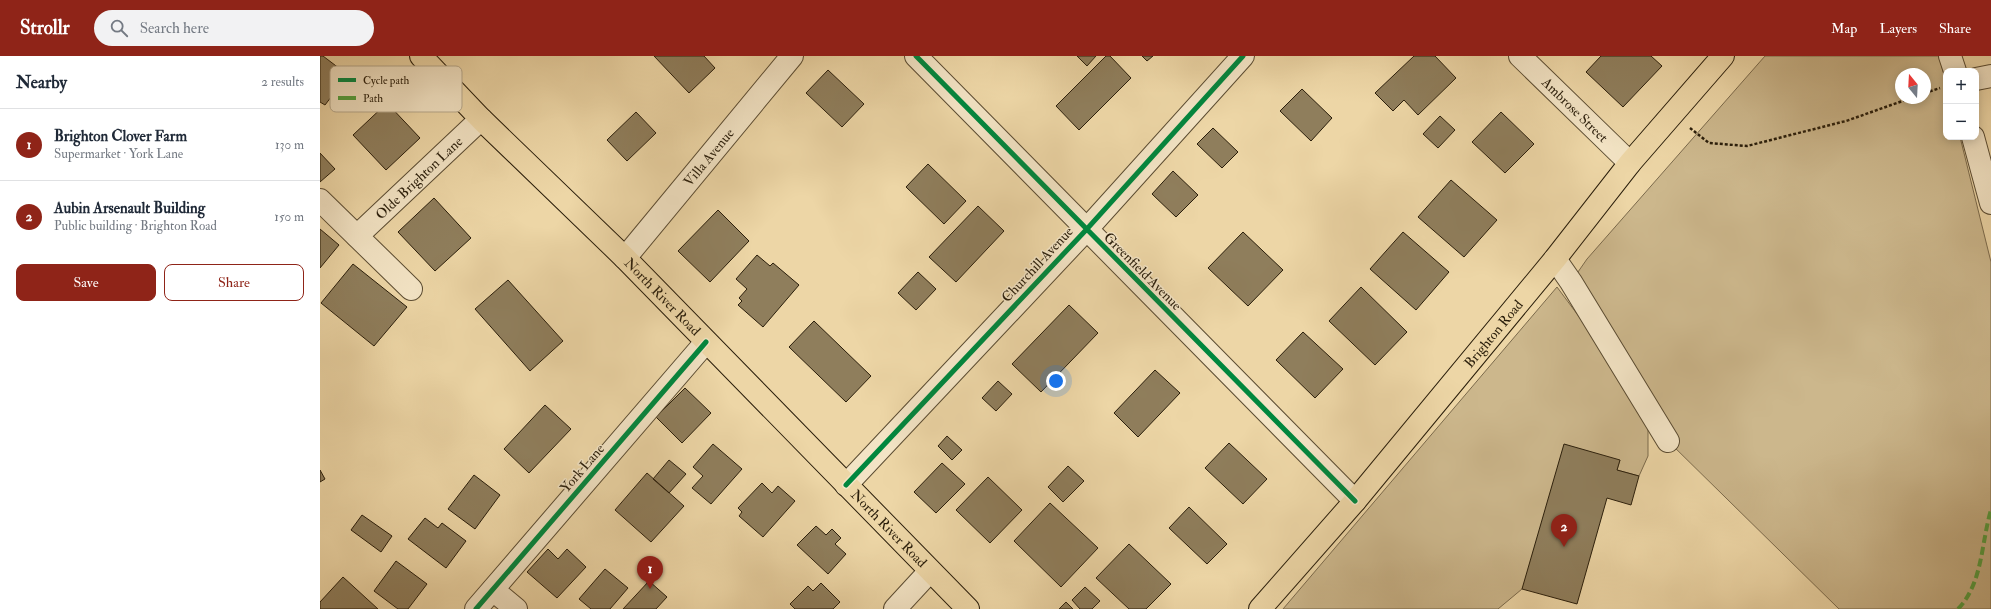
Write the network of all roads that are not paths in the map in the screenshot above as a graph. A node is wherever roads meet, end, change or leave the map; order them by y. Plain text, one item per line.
1 (421, 56) edge
2 (792, 56) edge
3 (916, 56) edge
4 (1243, 56) edge
5 (1520, 56) edge
6 (1723, 56) edge
7 (1950, 56) edge
8 (431, 66) edge
9 (1954, 68) edge
10 (1991, 76) edge
11 (1979, 78) edge
12 (462, 99) edge
13 (481, 119) junction
14 (1974, 140) edge
15 (1630, 163) junction
16 (320, 200) edge
17 (1991, 203) edge
18 (1086, 230) junction
19 (357, 236) junction
20 (625, 258) junction
21 (1555, 259) junction
22 (411, 288) dead end
23 (706, 342) junction
24 (1668, 441) dead end
25 (846, 485) junction
26 (1355, 501) junction
27 (930, 570) junction
28 (493, 590) junction
29 (476, 609) edge
30 (516, 609) edge
31 (895, 609) edge
32 (968, 609) edge
33 (1260, 609) edge

1 - 8 main road, North River Road
2 - 20 street, Villa Avenue
3 - 18 street, Greenfield Avenue
4 - 18 street, Churchill Avenue
5 - 15 street, Ambrose Street
6 - 15 main road, Brighton Road
7 - 9 street
10 - 11 street
12 - 13 main road, North River Road
13 - 19 street, Olde Brighton Lane
13 - 20 main road, North River Road
14 - 17 street
15 - 21 main road, Brighton Road
16 - 19 street
18 - 25 street, Churchill Avenue
18 - 26 street, Greenfield Avenue
19 - 22 street
20 - 23 main road, North River Road
21 - 24 street
21 - 26 main road, Brighton Road
23 - 25 main road, North River Road
23 - 28 street, York Lane
25 - 27 main road, North River Road
26 - 33 main road, Brighton Road
27 - 31 street
27 - 32 main road, North River Road
28 - 29 street, York Lane
28 - 30 street

